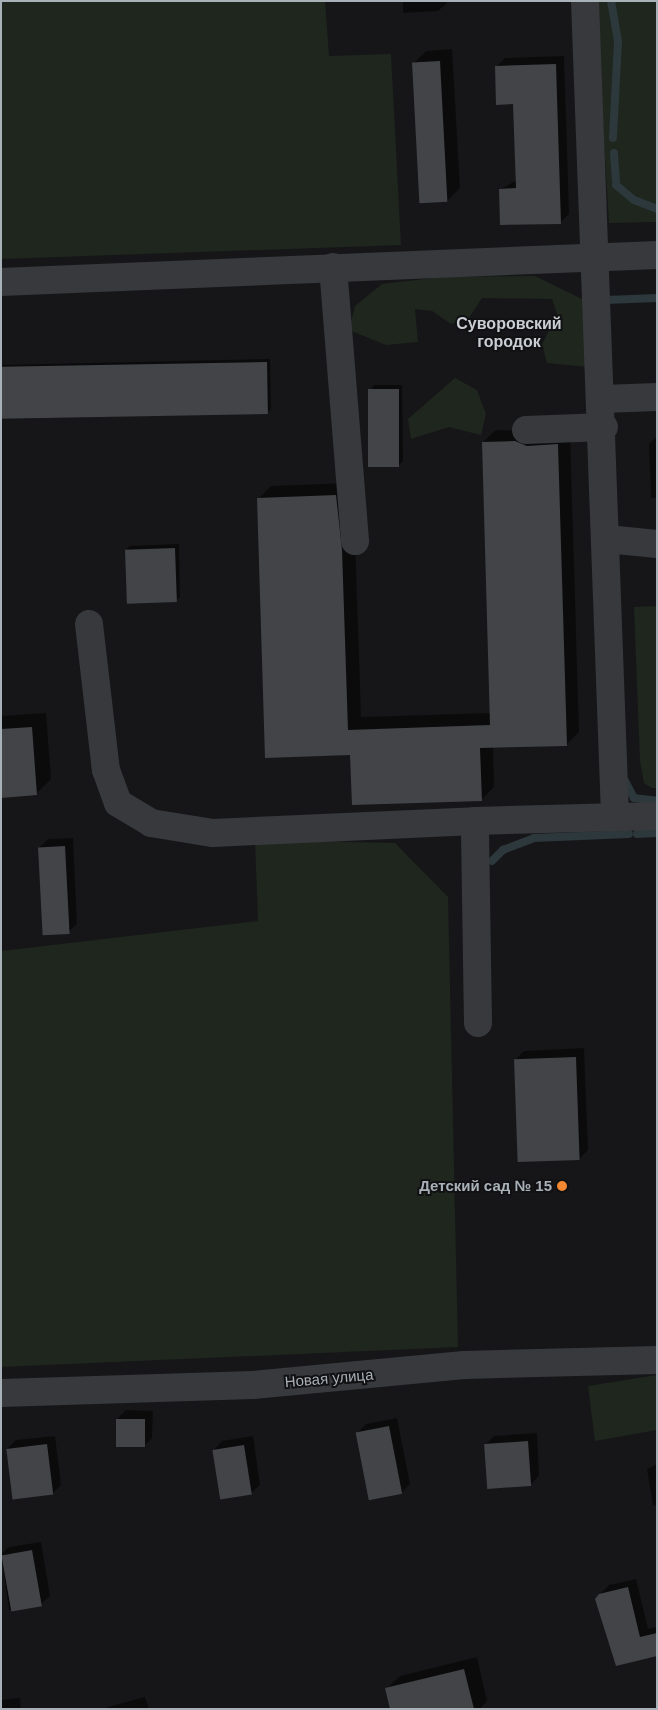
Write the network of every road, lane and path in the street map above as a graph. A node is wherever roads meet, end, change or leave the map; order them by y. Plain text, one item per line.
1 (585, 1) edge
2 (657, 255) edge
3 (597, 258) junction
4 (333, 267) junction
5 (1, 282) edge
6 (657, 397) edge
7 (603, 400) junction
8 (604, 427) junction
9 (526, 430) dead end
10 (607, 539) junction
11 (356, 541) dead end
12 (657, 544) edge
13 (90, 624) dead end
14 (657, 816) edge
15 (615, 817) junction
16 (475, 821) junction
17 (478, 1023) dead end
18 (657, 1360) edge
19 (1, 1393) edge

1 - 3 street
2 - 3 street
3 - 4 street
3 - 7 street
4 - 5 street
4 - 11 street
6 - 7 street
7 - 8 street
8 - 9 street
8 - 10 street
10 - 12 street
10 - 15 street
13 - 16 street
14 - 15 street
15 - 16 street
16 - 17 street
18 - 19 street, Новая улица

